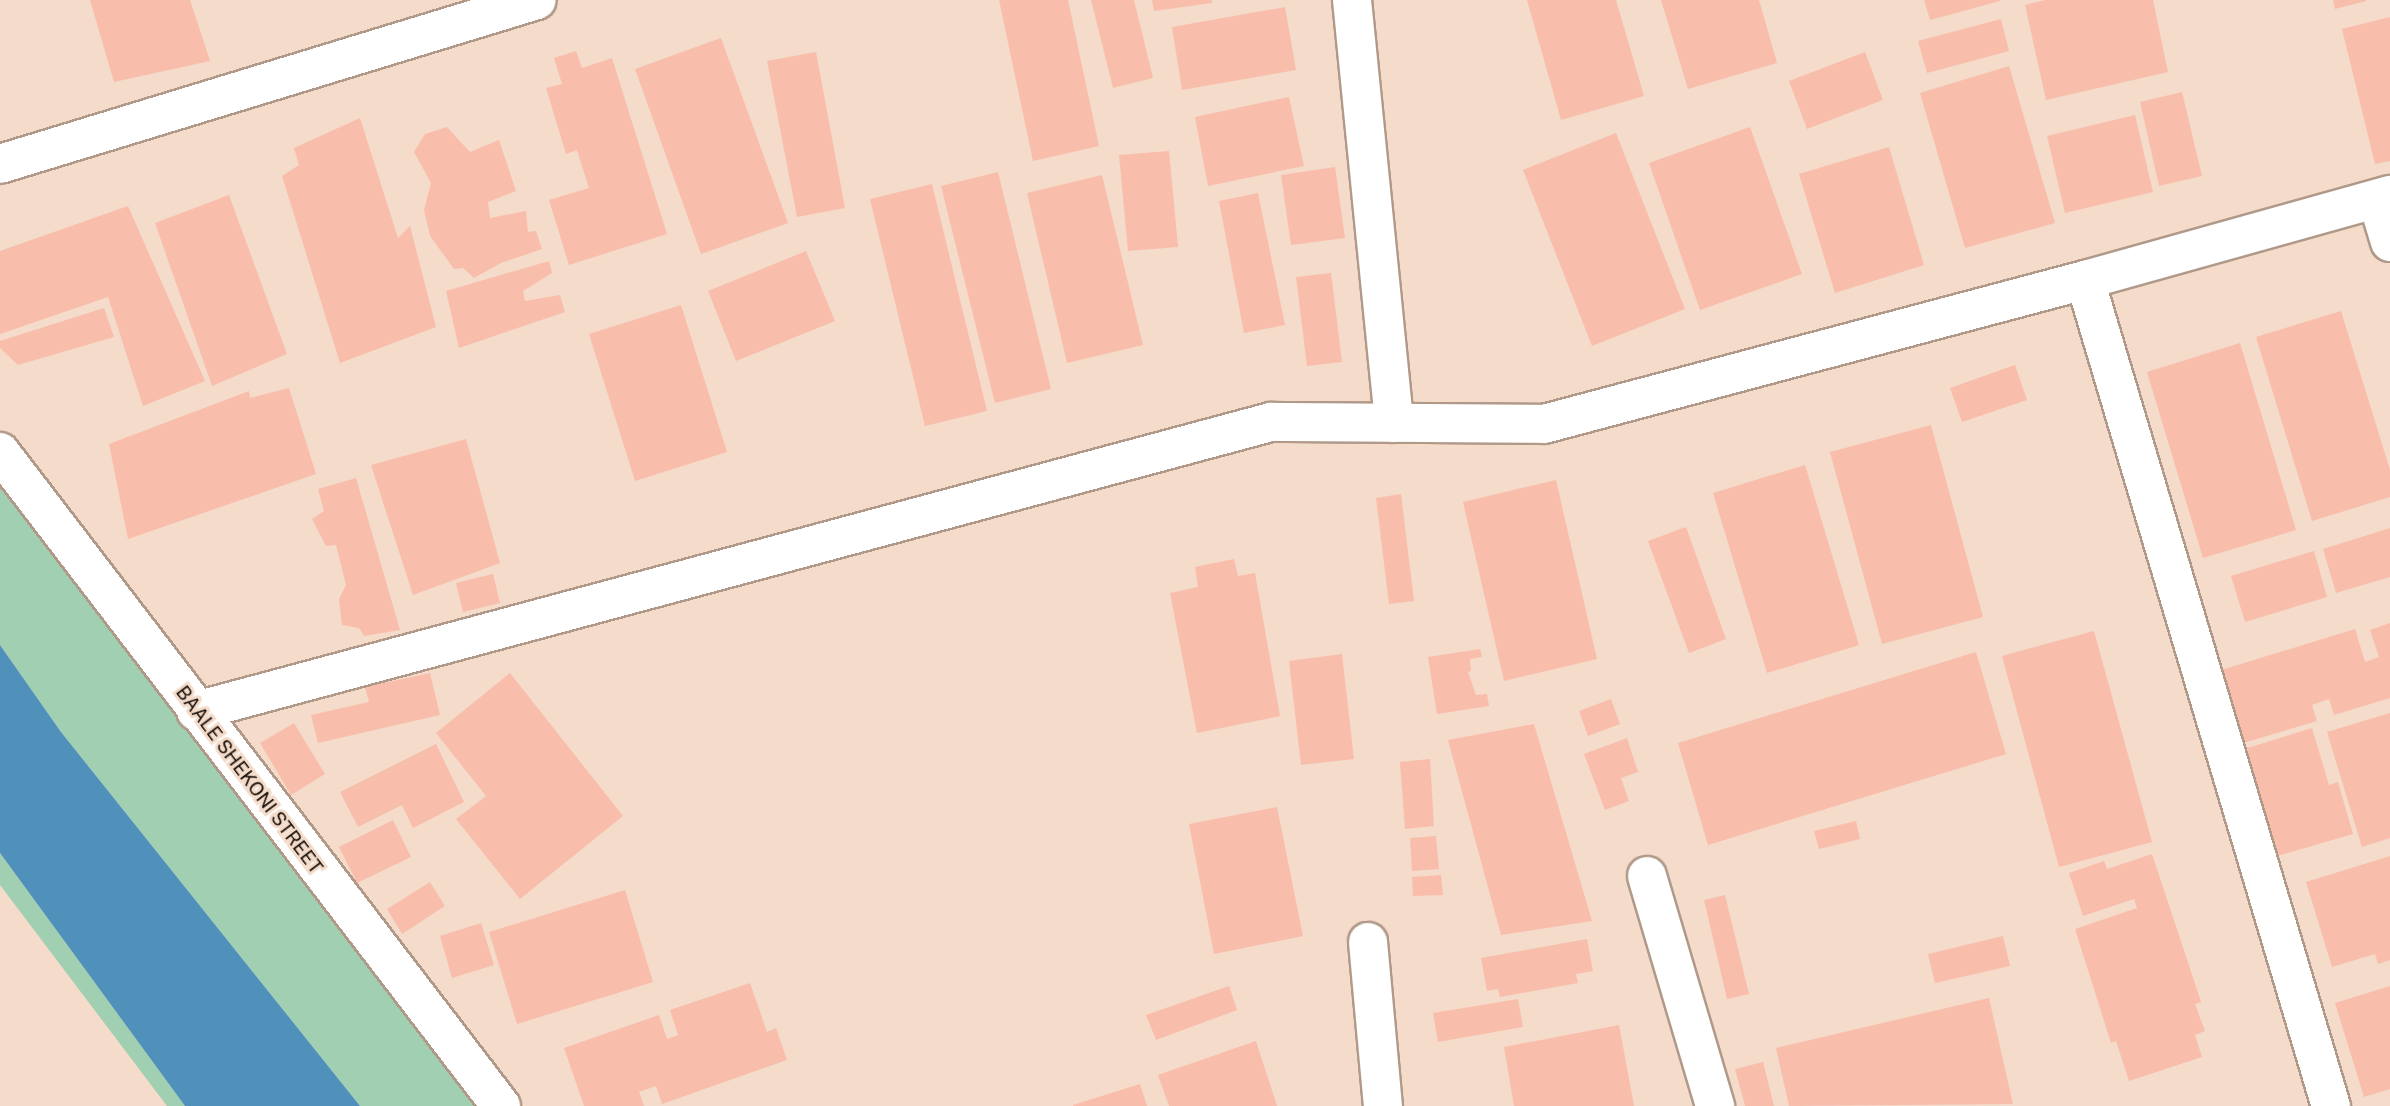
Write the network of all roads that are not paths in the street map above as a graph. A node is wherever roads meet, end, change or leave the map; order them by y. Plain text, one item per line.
1 (537, 0) edge
2 (1352, 0) edge
3 (0, 164) edge
4 (2383, 197) edge
5 (2390, 243) edge
6 (2085, 280) junction
7 (1394, 423) junction
8 (0, 452) edge
9 (196, 711) junction
10 (1647, 876) dead end
11 (1368, 942) dead end
12 (501, 1106) edge
13 (1383, 1106) edge
14 (1716, 1106) edge
15 (2332, 1106) edge

1 - 3 street
2 - 7 street
4 - 5 street
4 - 6 street
6 - 7 street
6 - 15 street
7 - 9 street
8 - 9 street, BAALE SHEKONI STREET
9 - 12 street, BAALE SHEKONI STREET
10 - 14 street
11 - 13 street

